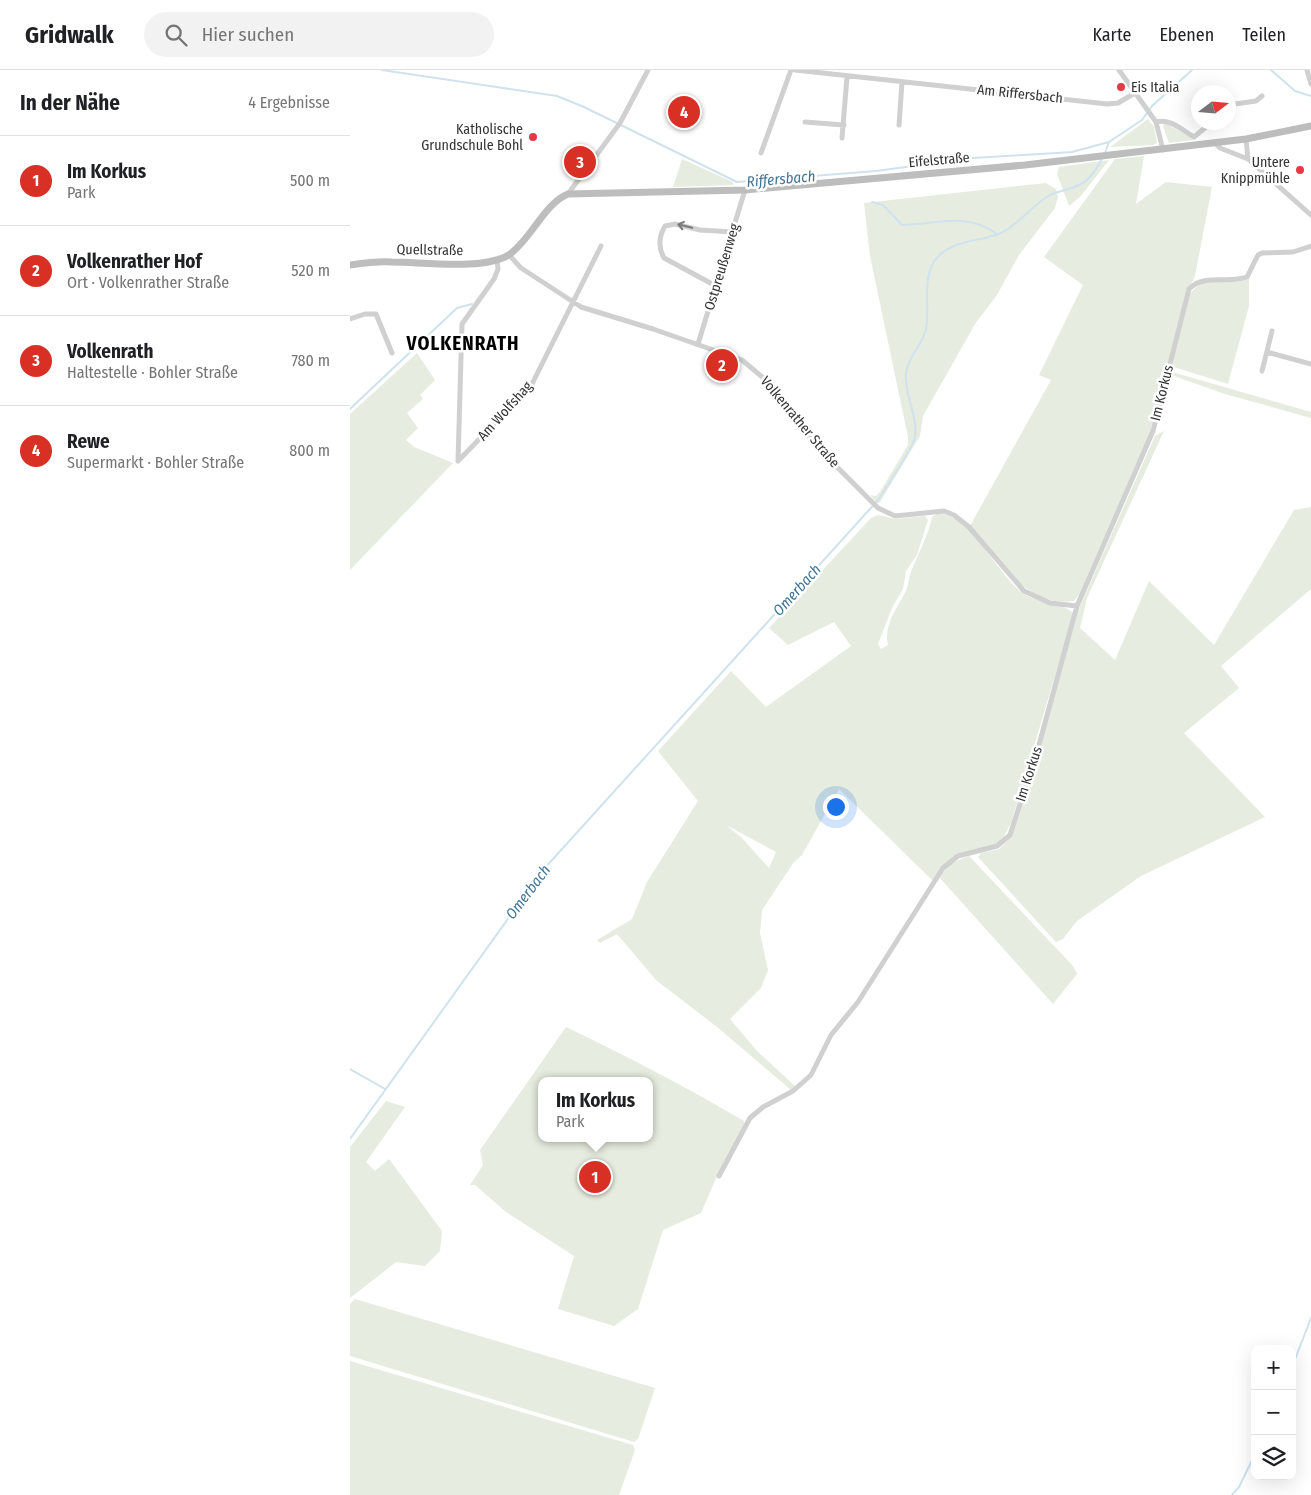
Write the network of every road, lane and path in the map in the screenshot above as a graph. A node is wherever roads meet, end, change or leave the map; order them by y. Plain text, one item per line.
1 (648, 70) edge
2 (793, 70) edge
3 (1119, 70) edge
4 (1307, 70) edge
5 (847, 77) junction
6 (902, 82) junction
7 (1311, 84) edge
8 (1135, 93) junction
9 (1262, 96) dead end
10 (1236, 104) edge
11 (1154, 119) junction
12 (805, 122) dead end
13 (844, 125) junction
14 (899, 125) dead end
15 (1311, 126) edge
16 (1202, 130) edge
17 (842, 138) dead end
18 (1246, 139) junction
19 (1214, 143) junction
20 (1164, 150) junction
21 (761, 153) dead end
22 (1248, 160) junction
23 (745, 190) junction
24 (568, 194) junction
25 (1311, 214) edge
26 (733, 232) junction
27 (601, 246) dead end
28 (1311, 246) edge
29 (509, 255) junction
30 (497, 260) junction
31 (350, 265) edge
32 (716, 286) junction
33 (573, 304) junction
34 (350, 319) edge
35 (1272, 331) dead end
36 (698, 344) junction
37 (1267, 352) junction
38 (392, 353) dead end
39 (1311, 364) edge
40 (1262, 371) dead end
41 (1077, 606) junction
42 (719, 1176) dead end

1 - 24 street
2 - 5 street, Am Riffersbach
2 - 21 street
3 - 8 street
4 - 7 street
5 - 6 street, Am Riffersbach
5 - 13 street
6 - 8 street, Am Riffersbach
6 - 14 street
8 - 11 street
9 - 10 street
11 - 16 street
11 - 20 street
12 - 13 street
13 - 17 street
15 - 18 main road, Eifelstraße
18 - 19 main road, Eifelstraße
18 - 22 street
19 - 20 main road, Eifelstraße
19 - 22 street
20 - 23 main road, Eifelstraße
22 - 25 street
23 - 24 main road, Eifelstraße
23 - 26 street, Ostpreußenweg
24 - 29 main road
26 - 32 street, Ostpreußenweg
26 -> 32 street
27 - 33 street
28 - 41 street, Im Korkus
29 - 30 main road, Quellstraße
29 - 33 street, Volkenrather Straße
30 - 31 main road, Quellstraße
30 - 33 street, Am Wolfshag
32 - 36 street, Ostpreußenweg
33 - 36 street, Volkenrather Straße
34 - 38 street
35 - 37 street
36 - 41 street, Volkenrather Straße
37 - 39 street
37 - 40 street
41 - 42 street, Im Korkus

